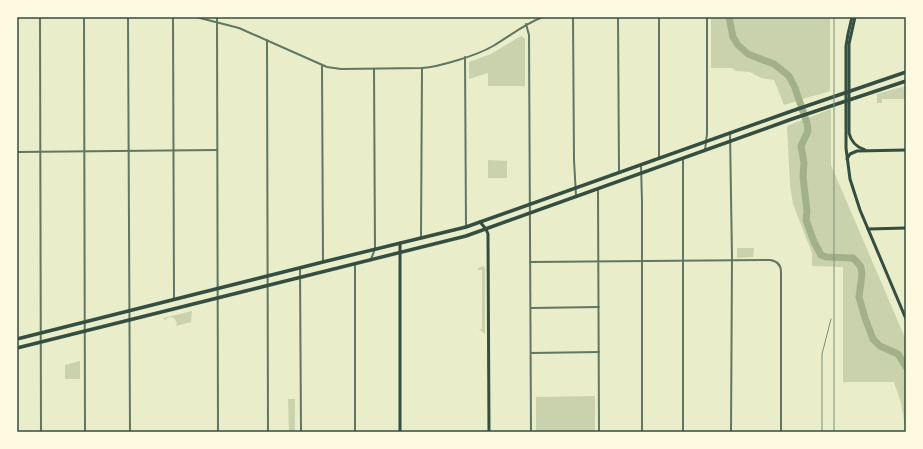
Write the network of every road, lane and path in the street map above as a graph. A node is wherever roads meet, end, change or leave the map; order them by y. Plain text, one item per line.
1 (40, 17) edge
2 (84, 17) edge
3 (128, 17) edge
4 (173, 17) edge
5 (196, 17) edge
6 (217, 17) edge
7 (543, 17) edge
8 (573, 17) edge
9 (618, 17) edge
10 (659, 17) edge
11 (707, 17) edge
12 (852, 17) edge
13 (855, 17) edge
14 (217, 22) junction
15 (526, 24) junction
16 (267, 40) junction
17 (464, 57) junction
18 (322, 66) junction
19 (422, 68) junction
20 (374, 69) junction
21 (906, 72) edge
22 (848, 79) junction
23 (905, 81) edge
24 (848, 110) junction
25 (730, 133) junction
26 (731, 141) junction
27 (706, 142) junction
28 (173, 150) junction
29 (217, 150) junction
30 (865, 150) junction
31 (906, 150) edge
32 (84, 151) junction
33 (128, 151) junction
34 (704, 151) junction
35 (17, 152) edge
36 (40, 152) junction
37 (659, 158) junction
38 (683, 158) junction
39 (847, 160) junction
40 (640, 165) junction
41 (619, 172) junction
42 (641, 173) junction
43 (575, 188) junction
44 (598, 189) junction
45 (576, 197) junction
46 (530, 204) junction
47 (530, 213) junction
48 (480, 222) junction
49 (466, 228) junction
50 (906, 228) edge
51 (486, 229) junction
52 (868, 229) junction
53 (421, 238) junction
54 (400, 243) junction
55 (375, 249) junction
56 (400, 252) junction
57 (371, 260) junction
58 (732, 260) junction
59 (642, 261) junction
60 (683, 261) junction
61 (323, 262) junction
62 (530, 262) junction
63 (599, 262) junction
64 (355, 264) junction
65 (300, 268) junction
66 (267, 277) junction
67 (300, 277) junction
68 (267, 286) junction
69 (218, 289) junction
70 (218, 298) junction
71 (174, 299) junction
72 (599, 307) junction
73 (530, 308) junction
74 (130, 310) junction
75 (906, 319) edge
76 (130, 320) junction
77 (85, 322) junction
78 (85, 331) junction
79 (41, 333) junction
80 (17, 339) edge
81 (41, 342) junction
82 (17, 348) edge
83 (599, 352) junction
84 (531, 353) junction
85 (41, 432) edge
86 (85, 432) edge
87 (130, 432) edge
88 (218, 432) edge
89 (268, 432) edge
90 (301, 432) edge
91 (355, 432) edge
92 (400, 432) edge
93 (489, 432) edge
94 (531, 432) edge
95 (599, 432) edge
96 (642, 432) edge
97 (683, 432) edge
98 (731, 432) edge
99 (781, 432) edge

1 - 36 street
2 - 32 street
3 - 33 street
4 - 28 street
5 - 14 street
6 - 14 street
7 - 15 street
8 - 43 street
9 - 41 street
10 - 37 street
11 - 27 street
12 - 22 main road
13 - 22 main road
14 - 16 street
14 - 29 street
15 - 17 street
15 - 46 street
16 - 18 street
16 - 66 street
17 - 19 street
17 - 49 street
18 - 20 street
18 - 61 street
19 - 20 street
19 - 53 street
20 - 55 street
21 - 25 highway
22 - 24 main road
23 - 26 highway
24 - 30 main road
24 - 39 main road
25 - 26 street
25 - 27 highway
26 - 34 highway
26 - 58 street
27 - 34 street
27 - 37 highway
28 - 29 street
28 - 33 street
28 - 71 street
29 - 69 street
30 - 31 main road
30 - 39 main road
32 - 33 street
32 - 36 street
32 - 77 street
33 - 74 street
34 - 38 highway
35 - 36 street
36 - 79 street
37 - 40 highway
38 - 42 highway
38 - 60 street
39 - 52 main road
40 - 41 highway
40 - 42 street
41 - 43 highway
42 - 44 highway
42 - 59 street
43 - 45 street
43 - 46 highway
44 - 45 highway
44 - 63 street
45 - 47 highway
46 - 47 street
46 - 48 highway
47 - 51 highway
47 - 62 street
48 - 49 highway
48 - 51 main road
49 - 53 highway
50 - 52 main road
51 - 56 highway
51 - 93 main road
52 - 75 main road
53 - 54 highway
54 - 55 highway
54 - 56 main road
55 - 57 street
55 - 61 highway
56 - 57 highway
56 - 92 main road
57 - 64 highway
58 - 60 street
58 - 98 street
58 - 99 street
59 - 60 street
59 - 63 street
59 - 96 street
60 - 97 street
61 - 65 highway
62 - 63 street
62 - 73 street
63 - 72 street
64 - 67 highway
64 - 91 street
65 - 66 highway
65 - 67 street
66 - 68 street
66 - 69 highway
67 - 68 highway
67 - 90 street
68 - 70 highway
68 - 89 street
69 - 70 street
69 - 71 highway
70 - 76 highway
70 - 88 street
71 - 74 highway
72 - 73 street
72 - 83 street
73 - 84 street
74 - 76 street
74 - 77 highway
76 - 78 highway
76 - 87 street
77 - 78 street
77 - 79 highway
78 - 81 highway
78 - 86 street
79 - 80 highway
79 - 81 street
81 - 82 highway
81 - 85 street
83 - 84 street
83 - 95 street
84 - 94 street

